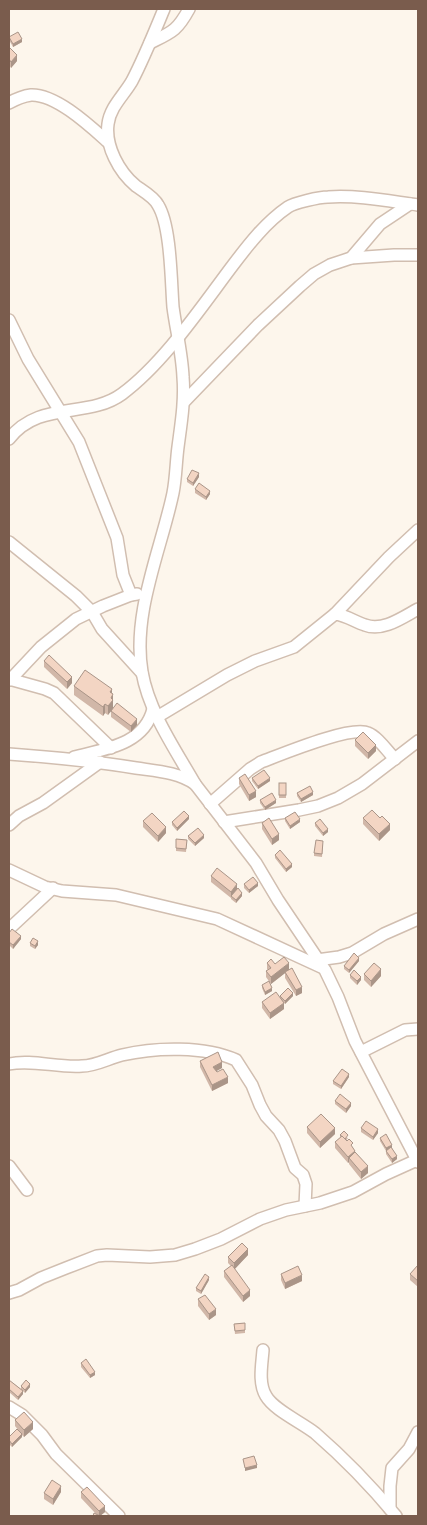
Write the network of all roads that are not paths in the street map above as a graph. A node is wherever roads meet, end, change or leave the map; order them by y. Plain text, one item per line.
1 (164, 9) edge
2 (189, 9) edge
3 (150, 43) junction
4 (9, 103) edge
5 (108, 142) junction
6 (414, 204) edge
7 (418, 256) edge
8 (351, 258) junction
9 (9, 320) edge
10 (178, 337) junction
11 (184, 402) junction
12 (60, 412) junction
13 (9, 439) edge
14 (418, 530) edge
15 (9, 542) edge
16 (146, 594) junction
17 (131, 595) junction
18 (418, 609) edge
19 (92, 612) junction
20 (335, 614) junction
21 (142, 673) junction
22 (9, 679) edge
23 (155, 713) junction
24 (418, 741) edge
25 (111, 748) junction
26 (9, 754) edge
27 (62, 759) junction
28 (395, 759) junction
29 (100, 762) junction
30 (195, 784) junction
31 (210, 804) junction
32 (224, 822) junction
33 (9, 825) edge
34 (9, 870) edge
35 (52, 888) junction
36 (418, 919) edge
37 (9, 929) edge
38 (320, 964) junction
39 (418, 1029) edge
40 (361, 1052) junction
41 (9, 1064) edge
42 (418, 1161) edge
43 (9, 1166) edge
44 (27, 1190) dead end
45 (305, 1206) junction
46 (9, 1294) edge
47 (263, 1350) dead end
48 (9, 1407) edge
49 (418, 1432) edge
50 (393, 1513) edge
51 (119, 1516) edge

1 - 3 street
2 - 3 street
3 - 5 street
4 - 5 street
5 - 10 street
6 - 8 street
6 - 10 street
7 - 8 street
8 - 11 street
9 - 12 street
10 - 11 street
10 - 12 street
11 - 16 street
12 - 13 street
12 - 17 street
14 - 20 street
15 - 19 street
16 - 17 street
16 - 21 street
17 - 19 street
18 - 20 street
19 - 21 street
19 - 22 street
20 - 23 street
21 - 23 street
22 - 25 street
23 - 25 street
23 - 30 street
24 - 28 street
25 - 27 street
26 - 27 street
27 - 29 street
28 - 31 street
28 - 32 street
29 - 30 street
29 - 33 street
30 - 31 street
31 - 32 street
32 - 38 street
34 - 35 street
35 - 37 street
35 - 38 street
36 - 38 street
38 - 40 street
39 - 40 street
40 - 42 street
41 - 45 street
42 - 45 street
43 - 44 street
45 - 46 street
47 - 50 street
48 - 51 street
49 - 50 street

